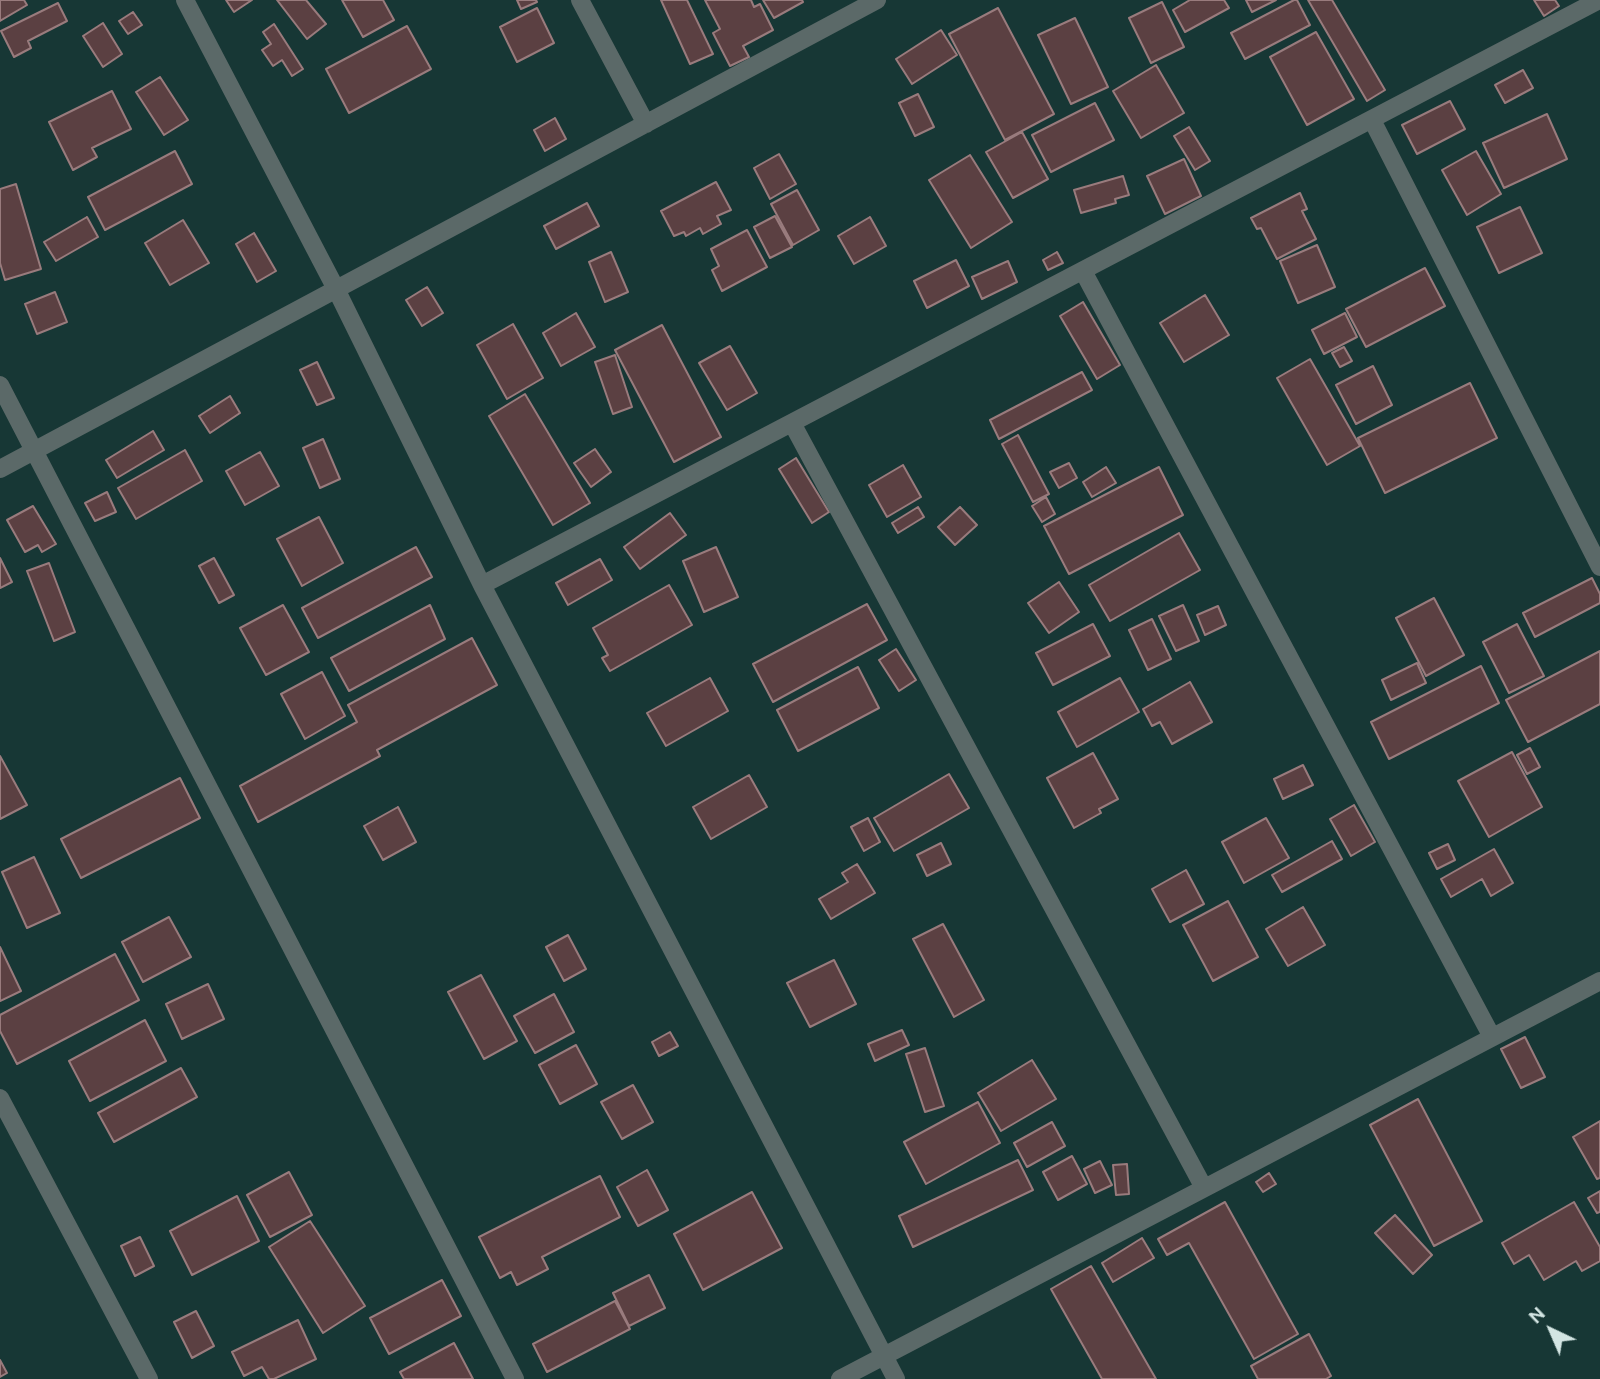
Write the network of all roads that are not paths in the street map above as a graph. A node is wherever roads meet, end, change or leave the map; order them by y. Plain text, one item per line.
1 (186, 0) edge
2 (580, 0) edge
3 (877, 0) edge
4 (1599, 0) edge
5 (1372, 120) junction
6 (646, 124) junction
7 (1083, 271) junction
8 (336, 289) junction
9 (0, 385) edge
10 (792, 423) junction
11 (34, 450) junction
12 (0, 469) edge
13 (1600, 568) edge
14 (482, 585) junction
15 (1600, 981) edge
16 (1492, 1037) junction
17 (0, 1098) edge
18 (1204, 1188) junction
19 (884, 1356) junction
20 (149, 1379) edge
21 (515, 1379) edge
22 (840, 1379) edge
23 (897, 1379) edge

1 - 8 street
2 - 6 street
3 - 6 street
4 - 5 street
5 - 7 street
5 - 13 street
6 - 8 street
7 - 10 street
7 - 16 street
8 - 11 street
8 - 14 street
9 - 11 street
10 - 14 street
10 - 18 street
11 - 12 street
11 - 21 street
14 - 19 street
15 - 16 street
16 - 18 street
17 - 20 street
18 - 19 street
19 - 22 street
19 - 23 street

